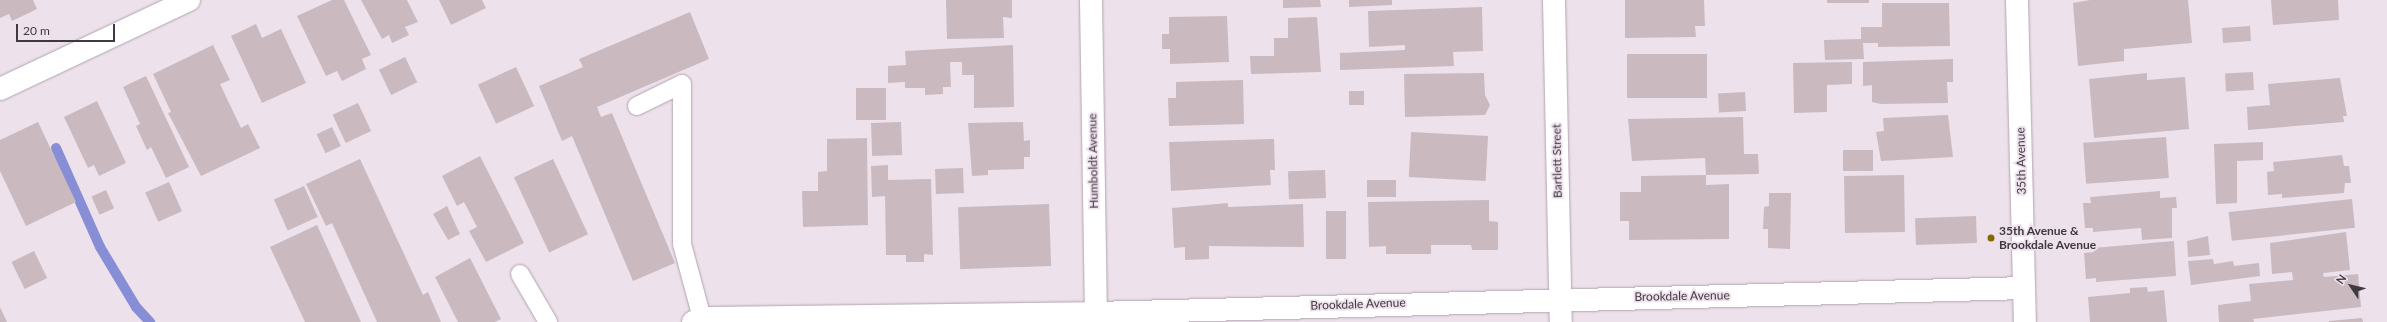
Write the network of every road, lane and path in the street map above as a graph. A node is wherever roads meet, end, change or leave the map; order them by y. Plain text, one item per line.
1 (189, 0) edge
2 (1091, 0) edge
3 (1554, 0) edge
4 (2017, 0) edge
5 (0, 88) edge
6 (637, 106) dead end
7 (520, 274) dead end
8 (2024, 288) junction
9 (1561, 298) junction
10 (1096, 317) edge
11 (697, 320) edge
12 (548, 322) edge
13 (1561, 322) edge
14 (2025, 322) edge

1 - 5 street
2 - 10 street, Humboldt Avenue
3 - 9 street, Bartlett Street
4 - 8 street, 35th Avenue
6 - 11 lane
7 - 12 lane
8 - 9 street, Brookdale Avenue
8 - 14 street, 35th Avenue
9 - 10 street, Brookdale Avenue
9 - 13 street, Bartlett Street
10 - 11 street, Brookdale Avenue

